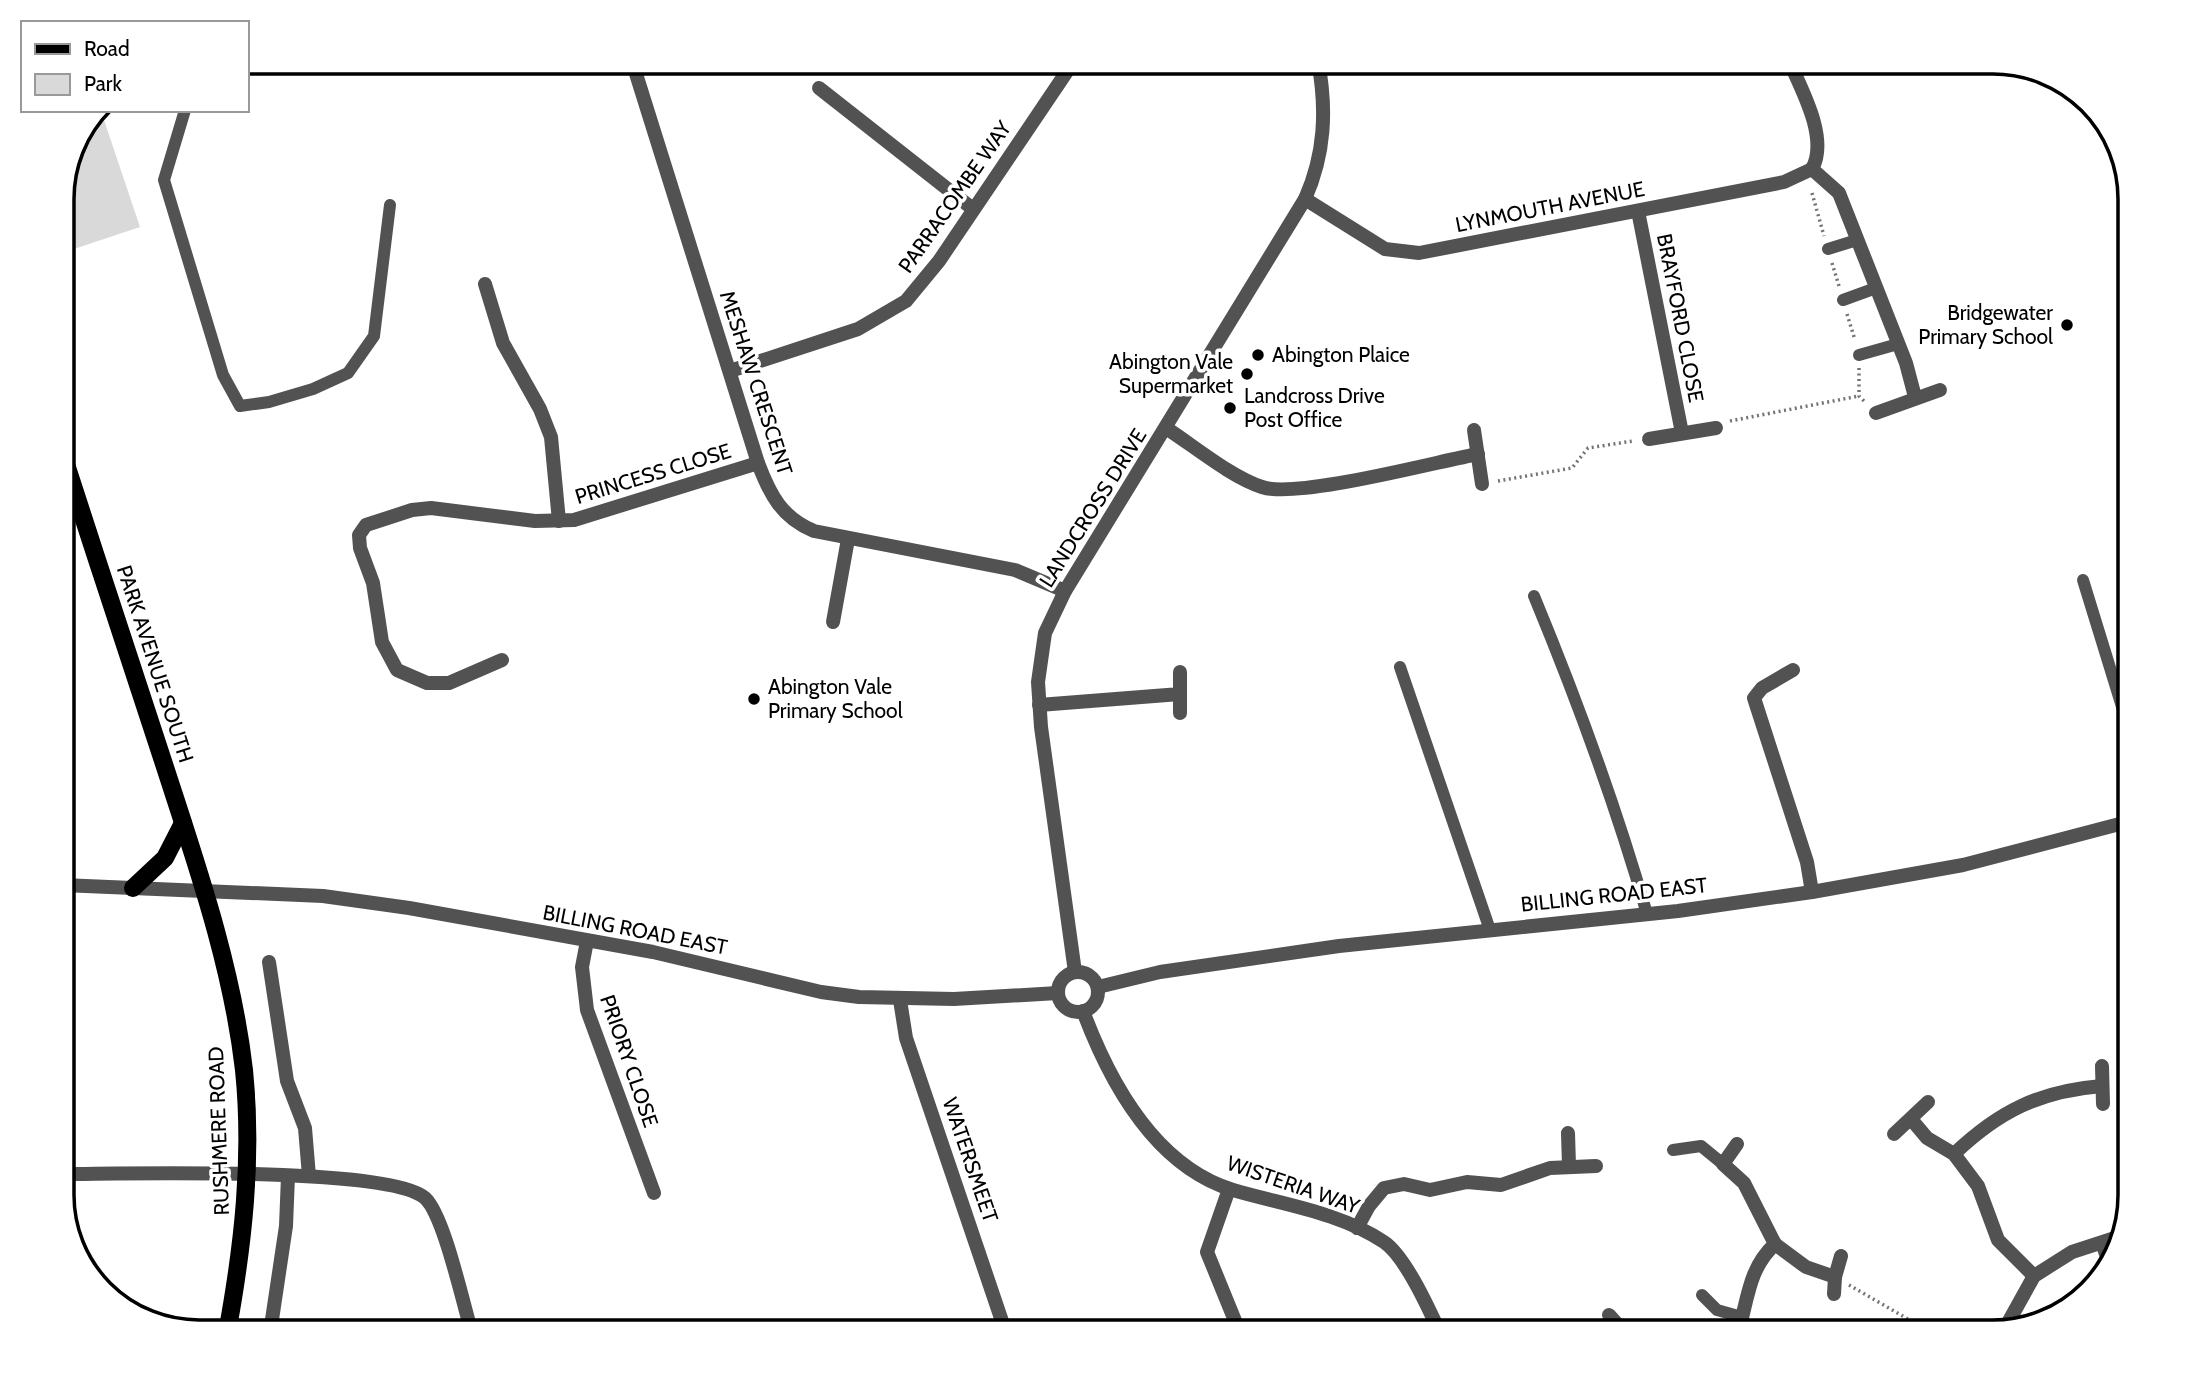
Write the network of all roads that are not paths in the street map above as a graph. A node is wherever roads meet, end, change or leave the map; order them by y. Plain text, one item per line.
1 (636, 74) edge
2 (1065, 74) edge
3 (1319, 74) edge
4 (1794, 74) edge
5 (820, 88) dead end
6 (185, 112) edge
7 (1812, 169) junction
8 (1305, 200) junction
9 (390, 205) dead end
10 (973, 209) junction
11 (1638, 211) junction
12 (1857, 240) junction
13 (1828, 249) dead end
14 (485, 284) dead end
15 (1876, 288) junction
16 (1843, 300) dead end
17 (1898, 344) junction
18 (1859, 355) dead end
19 (730, 371) junction
20 (1940, 390) dead end
21 (1915, 397) junction
22 (1876, 414) dead end
23 (1166, 428) junction
24 (1716, 428) road end
25 (1474, 429) dead end
26 (1682, 433) junction
27 (1649, 439) road end
28 (1478, 454) junction
29 (758, 463) junction
30 (1482, 484) road end
31 (74, 489) edge
32 (559, 522) junction
33 (848, 538) junction
34 (2084, 580) dead end
35 (1065, 590) junction
36 (1534, 596) dead end
37 (833, 622) dead end
38 (502, 660) dead end
39 (1400, 667) dead end
40 (1793, 670) dead end
41 (1180, 672) dead end
42 (2118, 693) edge
43 (1180, 694) junction
44 (1039, 705) junction
45 (1180, 713) dead end
46 (183, 823) junction
47 (2118, 824) edge
48 (74, 886) edge
49 (132, 888) junction
50 (203, 890) junction
51 (1812, 892) junction
52 (1647, 914) junction
53 (1490, 929) junction
54 (587, 941) junction
55 (269, 962) dead end
56 (1075, 972) junction
57 (1098, 987) junction
58 (1058, 993) junction
59 (900, 1000) junction
60 (1083, 1011) junction
61 (2102, 1066) dead end
62 (2102, 1086) junction
63 (1928, 1102) dead end
64 (2103, 1104) dead end
65 (1911, 1119) junction
66 (1568, 1133) dead end
67 (1894, 1134) dead end
68 (1737, 1144) dead end
69 (1673, 1150) dead end
70 (1954, 1154) junction
71 (1723, 1164) junction
72 (1569, 1166) junction
73 (1596, 1166) dead end
74 (74, 1174) edge
75 (247, 1176) junction
76 (288, 1176) junction
77 (309, 1176) junction
78 (1229, 1189) junction
79 (654, 1192) dead end
80 (1357, 1228) junction
81 (2110, 1240) edge
82 (2102, 1243) junction
83 (1775, 1244) junction
84 (2105, 1252) edge
85 (1841, 1256) dead end
86 (2034, 1276) junction
87 (1835, 1277) junction
88 (1835, 1294) dead end
89 (1702, 1295) dead end
90 (1609, 1315) dead end
91 (1742, 1317) junction
92 (2010, 1319) edge
93 (229, 1320) edge
94 (272, 1320) edge
95 (468, 1320) edge
96 (1002, 1320) edge
97 (1236, 1320) edge
98 (1434, 1320) edge
99 (1614, 1320) edge
100 (1741, 1320) edge

1 - 19 street, MESHAW CRESCENT
2 - 10 street, PARRACOMBE WAY
3 - 8 street, LANDCROSS DRIVE
4 - 7 street
5 - 10 street
6 - 9 lane
7 - 11 street, LYNMOUTH AVENUE
7 - 12 street
8 - 11 street, LYNMOUTH AVENUE
8 - 23 street, LANDCROSS DRIVE
10 - 19 street, PARRACOMBE WAY
11 - 26 street, BRAYFORD CLOSE
12 - 13 lane
12 - 15 street
14 - 32 street, PRINCESS CLOSE
15 - 16 lane
15 - 17 street
17 - 18 lane
17 - 21 street
19 - 29 street, MESHAW CRESCENT
20 - 21 street
21 - 22 street
23 - 28 street
23 - 35 street, LANDCROSS DRIVE
24 - 26 street, BRAYFORD CLOSE
25 - 28 street
26 - 27 street, BRAYFORD CLOSE
28 - 30 street
29 - 32 street, PRINCESS CLOSE
29 - 33 street, MESHAW CRESCENT
31 - 46 main road, PARK AVENUE SOUTH
32 - 38 street, PRINCESS CLOSE
33 - 35 street, MESHAW CRESCENT
33 - 37 street
34 - 42 lane
35 - 44 street, LANDCROSS DRIVE
36 - 52 lane
39 - 53 lane
40 - 51 street
41 - 43 street
43 - 44 street
43 - 45 street
44 - 56 street, LANDCROSS DRIVE
46 - 49 main road
46 - 50 main road, PARK AVENUE SOUTH
47 - 51 street, BILLING ROAD EAST
48 - 49 street, BILLING ROAD EAST
49 - 50 street, BILLING ROAD EAST
50 - 54 street, BILLING ROAD EAST
50 - 75 main road, RUSHMERE ROAD
51 - 52 street, BILLING ROAD EAST
52 - 53 street, BILLING ROAD EAST
53 - 57 street, BILLING ROAD EAST
54 - 59 street, BILLING ROAD EAST
54 - 79 street, PRIORY CLOSE
55 - 77 street
56 - 57 street
56 - 58 street
57 - 60 street
58 - 59 street, BILLING ROAD EAST
58 - 60 street
59 - 96 street, WATERSMEET
60 - 78 street, WISTERIA WAY
61 - 62 street
62 - 64 street
62 - 70 street
63 - 65 street
65 - 67 street
65 - 70 street
66 - 72 street
68 - 71 street
69 - 71 lane
70 - 86 street
71 - 83 street
72 - 73 street
72 - 80 street
74 - 75 street
75 - 76 street
75 - 93 main road, RUSHMERE ROAD
76 - 77 street
76 - 94 street
77 - 95 street
78 - 80 street, WISTERIA WAY
78 - 97 street
80 - 98 street, WISTERIA WAY
81 - 82 street
82 - 84 street
82 - 86 street
83 - 87 street
83 - 91 street
85 - 87 street
86 - 92 street
87 - 88 street
89 - 91 lane
90 - 99 street
91 - 100 street

